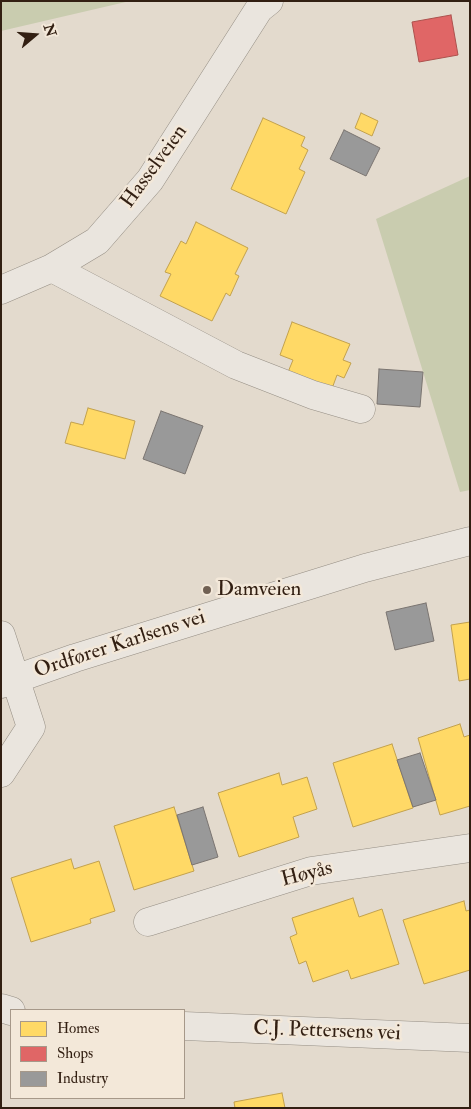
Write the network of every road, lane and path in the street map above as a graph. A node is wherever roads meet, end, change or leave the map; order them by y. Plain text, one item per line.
1 (269, 1) edge
2 (52, 268) junction
3 (1, 290) edge
4 (361, 409) dead end
5 (470, 541) edge
6 (1, 635) edge
7 (9, 681) edge
8 (1, 774) edge
9 (470, 848) edge
10 (148, 922) dead end
11 (185, 1026) edge
12 (470, 1038) edge

1 - 2 street, Hasselveien
2 - 3 street, Hasselveien
2 - 4 street
5 - 7 street, Ordfører Karlsens vei
6 - 7 street
7 - 8 street
9 - 10 street, Høyås
11 - 12 street, C.J. Pettersens vei

